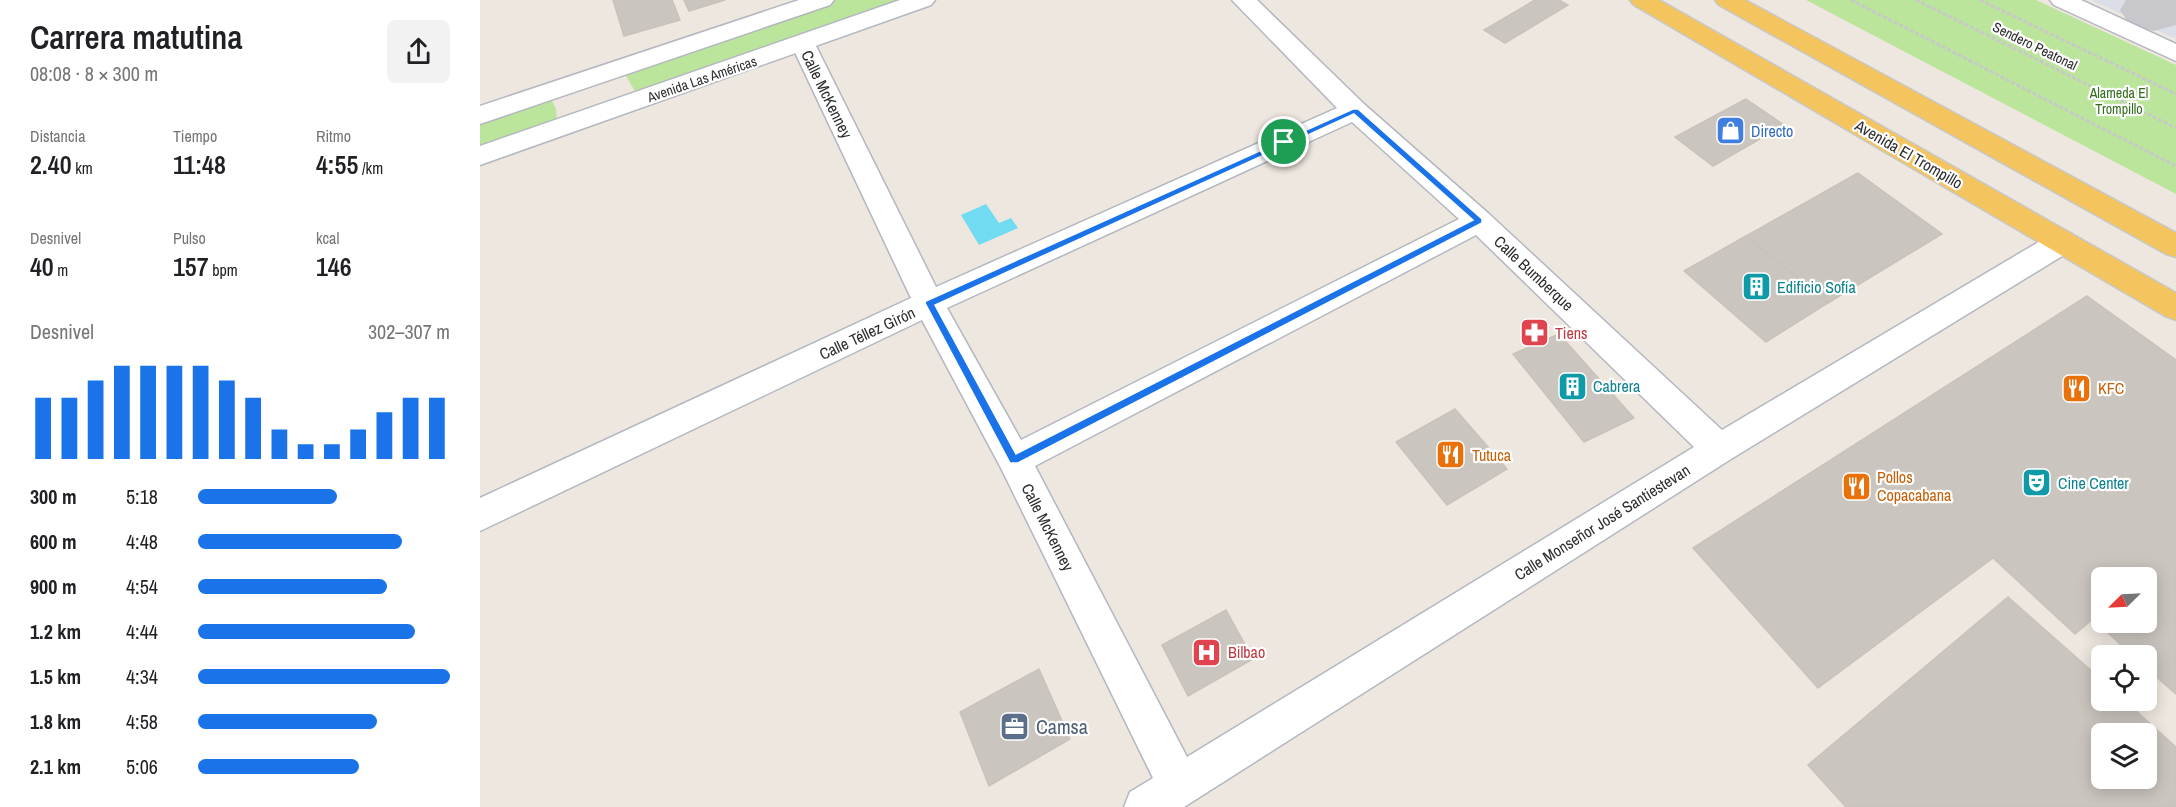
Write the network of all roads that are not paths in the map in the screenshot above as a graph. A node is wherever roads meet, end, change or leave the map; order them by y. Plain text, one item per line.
1 (822, 0) edge
2 (923, 0) edge
3 (1244, 0) edge
4 (1642, 0) edge
5 (1727, 0) edge
6 (2062, 0) edge
7 (802, 44) junction
8 (2176, 53) edge
9 (584, 80) junction
10 (1355, 110) junction
11 (599, 114) junction
12 (480, 115) edge
13 (480, 156) edge
14 (1479, 221) junction
15 (2062, 242) junction
16 (2176, 246) edge
17 (929, 303) junction
18 (2176, 308) edge
19 (1719, 449) junction
20 (1014, 460) junction
21 (480, 515) edge
22 (1179, 786) junction
23 (1144, 807) edge

1 - 9 street
2 - 7 street, Avenida Las Américas
3 - 10 street, Calle Bumberque
4 - 15 main road, Avenida El Trompillo
5 - 16 main road
6 - 8 street
7 - 11 street, Avenida Las Américas
7 - 17 street, Calle McKenney
9 - 11 street
9 - 12 street
10 - 14 street, Calle Bumberque
10 - 17 street, Calle Téllez Girón
11 - 13 street, Avenida Las Américas
14 - 19 street, Calle Bumberque
14 - 20 street
15 - 18 main road, Avenida El Trompillo
15 - 19 street, Calle Monseñor José Santiestevan
17 - 20 street, Calle McKenney
17 - 21 street, Calle Téllez Girón
19 - 22 street, Calle Monseñor José Santiestevan
20 - 22 street, Calle McKenney
22 - 23 street, Calle Monseñor José Santiestevan

